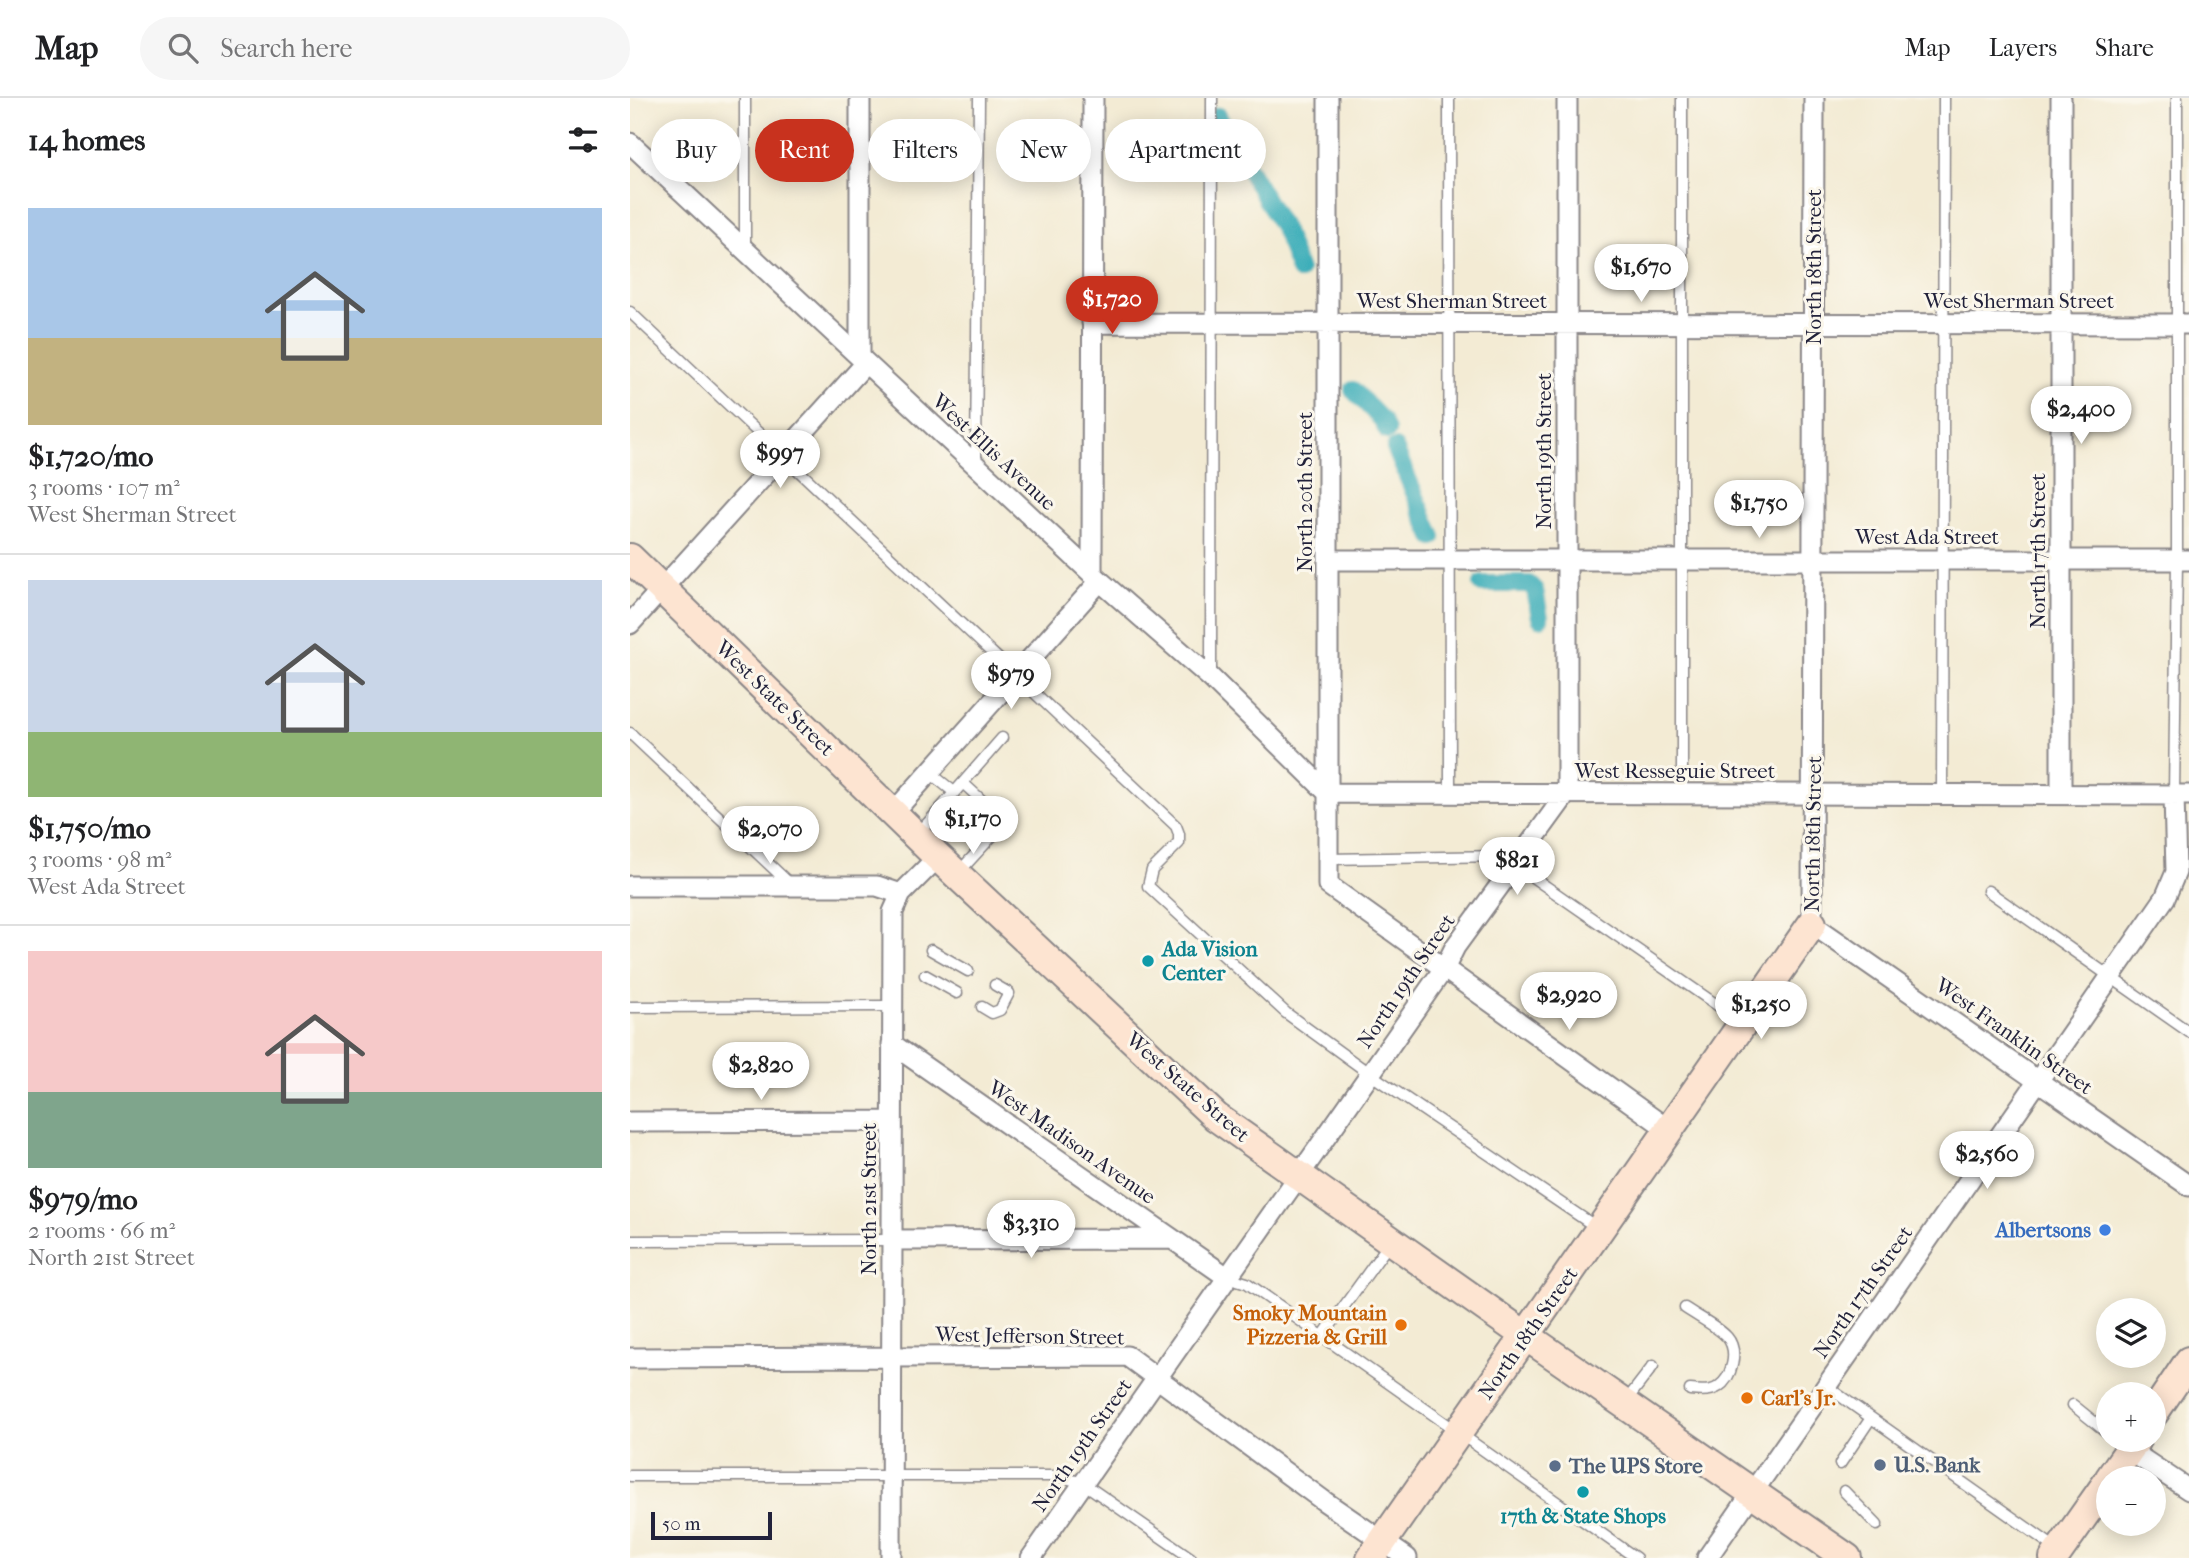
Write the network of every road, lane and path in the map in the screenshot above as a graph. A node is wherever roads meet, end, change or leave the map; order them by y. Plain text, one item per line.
1 (745, 98) edge
2 (860, 98) edge
3 (979, 98) edge
4 (1093, 98) edge
5 (1212, 98) edge
6 (1328, 98) edge
7 (1450, 98) edge
8 (1567, 98) edge
9 (1682, 98) edge
10 (1814, 98) edge
11 (1944, 98) edge
12 (2062, 98) edge
13 (2177, 98) edge
14 (630, 143) edge
15 (744, 250) junction
16 (630, 312) edge
17 (1092, 323) junction
18 (1212, 323) junction
19 (1328, 324) junction
20 (1450, 324) junction
21 (1567, 324) junction
22 (1683, 324) junction
23 (1814, 324) junction
24 (1944, 324) junction
25 (2061, 324) junction
26 (2182, 324) edge
27 (863, 360) junction
28 (783, 457) junction
29 (976, 466) junction
30 (630, 558) edge
31 (1328, 560) junction
32 (1450, 560) junction
33 (1567, 560) junction
34 (1683, 560) junction
35 (1814, 560) junction
36 (1942, 560) junction
37 (2061, 560) junction
38 (2183, 560) edge
39 (1096, 577) junction
40 (663, 589) junction
41 (630, 625) edge
42 (1016, 676) junction
43 (1211, 678) junction
44 (630, 733) edge
45 (1002, 738) dead end
46 (929, 772) junction
47 (963, 783) junction
48 (954, 792) junction
49 (1328, 793) junction
50 (1450, 793) junction
51 (1567, 793) junction
52 (1682, 793) junction
53 (1814, 793) junction
54 (1942, 794) junction
55 (2061, 794) junction
56 (2181, 795) edge
57 (893, 813) junction
58 (916, 836) junction
59 (1328, 859) junction
60 (1517, 865) junction
61 (947, 866) junction
62 (2183, 876) edge
63 (630, 886) edge
64 (792, 886) junction
65 (1989, 891) dead end
66 (901, 894) junction
67 (1812, 924) junction
68 (931, 950) dead end
69 (1445, 967) junction
70 (968, 971) dead end
71 (925, 975) dead end
72 (2110, 977) junction
73 (995, 985) dead end
74 (957, 993) dead end
75 (892, 1006) junction
76 (630, 1007) edge
77 (982, 1007) dead end
78 (1743, 1024) junction
79 (2189, 1032) edge
80 (892, 1044) junction
81 (1370, 1074) junction
82 (2038, 1081) junction
83 (892, 1121) junction
84 (630, 1122) edge
85 (1669, 1130) junction
86 (1299, 1176) junction
87 (2189, 1186) edge
88 (1600, 1229) junction
89 (1170, 1239) junction
90 (892, 1240) junction
91 (630, 1241) edge
92 (1391, 1241) junction
93 (1227, 1277) junction
94 (1685, 1308) dead end
95 (1526, 1336) junction
96 (1322, 1337) junction
97 (893, 1357) junction
98 (630, 1358) edge
99 (2189, 1361) edge
100 (1653, 1366) dead end
101 (1158, 1377) junction
102 (1826, 1386) junction
103 (1690, 1390) dead end
104 (2166, 1395) edge
105 (1624, 1404) junction
106 (2073, 1405) dead end
107 (1871, 1418) junction
108 (2096, 1422) edge
109 (1458, 1433) junction
110 (2138, 1452) edge
111 (1840, 1464) dead end
112 (630, 1476) edge
113 (892, 1476) junction
114 (1083, 1483) junction
115 (2189, 1490) edge
116 (1844, 1491) dead end
117 (1752, 1493) junction
118 (2096, 1500) edge
119 (1877, 1525) dead end
120 (1377, 1550) edge
121 (2061, 1556) edge
122 (891, 1558) edge
123 (1031, 1558) edge
124 (1191, 1558) edge
125 (1406, 1558) edge
126 (1636, 1558) edge
127 (1707, 1558) edge
128 (1847, 1558) edge

1 - 15 lane
2 - 27 street
3 - 29 lane
4 - 17 street
5 - 18 lane
6 - 19 street, North 20th Street
7 - 20 lane
8 - 21 street, North 19th Street
9 - 22 lane
10 - 23 street, North 18th Street
11 - 24 lane
12 - 25 street, North 17th Street
13 - 26 lane
14 - 15 street, West Ellis Avenue
15 - 27 street, West Ellis Avenue
16 - 28 lane
17 - 18 street, West Sherman Street
17 - 39 street
18 - 19 street, West Sherman Street
18 - 43 lane
19 - 20 street, West Sherman Street
19 - 31 street, North 20th Street
20 - 21 street, West Sherman Street
20 - 32 lane
21 - 22 street, West Sherman Street
21 - 33 street, North 19th Street
22 - 23 street, West Sherman Street
22 - 34 lane
23 - 24 street, West Sherman Street
23 - 35 street, North 18th Street
24 - 25 street, West Sherman Street
24 - 36 lane
25 - 26 street, West Sherman Street
25 - 37 street, North 17th Street
26 - 38 lane
27 - 28 street
27 - 29 street, West Ellis Avenue
28 - 40 street
28 - 42 lane
29 - 39 street, West Ellis Avenue
30 - 40 main road, West State Street
31 - 32 street, West Ada Street
31 - 49 street, North 20th Street
32 - 33 street, West Ada Street
32 - 50 lane
33 - 34 street, West Ada Street
33 - 51 street, North 19th Street
34 - 35 street, West Ada Street
34 - 52 lane
35 - 36 street, West Ada Street
35 - 53 street, North 18th Street
36 - 37 street, West Ada Street
36 - 54 lane
37 - 38 street, West Ada Street
37 - 55 street, North 17th Street
38 - 56 lane
39 - 42 street
39 - 43 street, West Ellis Avenue
40 - 41 street
40 - 57 main road, West State Street
42 - 46 street
42 - 81 lane
43 - 49 street, West Ellis Avenue
44 - 64 lane
45 - 47 lane
46 - 48 lane
46 - 57 street
47 - 48 lane
47 - 61 lane
48 - 58 lane
49 - 50 street, West Resseguie Street
49 - 59 street, North 20th Street
50 - 51 street, West Resseguie Street
51 - 52 street, West Resseguie Street
51 - 60 street, North 19th Street
52 - 53 street, West Resseguie Street
53 - 54 street, West Resseguie Street
53 - 67 street, North 18th Street
54 - 55 street, West Resseguie Street
55 - 56 street, West Resseguie Street
56 - 62 street, North 17th Street
57 - 58 main road, West State Street
58 - 61 main road, West State Street
59 - 60 lane
59 - 69 street, North 20th Street
60 - 69 street, North 19th Street
60 - 78 lane
61 - 66 street
61 - 86 main road, West State Street
62 - 72 street, North 17th Street
63 - 64 street
64 - 66 street
65 - 72 lane
66 - 75 street, North 21st Street
67 - 78 main road, North 18th Street
67 - 82 street, West Franklin Street
68 - 70 lane
69 - 81 street, North 19th Street
69 - 85 street
71 - 74 lane
72 - 79 lane
72 - 82 street, North 17th Street
73 - 77 lane
75 - 76 lane
75 - 80 street, North 21st Street
78 - 85 main road, North 18th Street
80 - 83 street, North 21st Street
80 - 89 street, West Madison Avenue
81 - 86 street, North 19th Street
81 - 88 lane
82 - 87 street, West Franklin Street
82 - 102 street, North 17th Street
83 - 84 street
83 - 90 street, North 21st Street
85 - 88 main road, North 18th Street
86 - 92 main road, West State Street
86 - 93 street, North 19th Street
88 - 95 main road, North 18th Street
89 - 90 street
89 - 93 street, West Madison Avenue
90 - 91 lane
90 - 97 street, North 21st Street
92 - 95 main road, West State Street
92 - 96 lane
93 - 96 lane
93 - 101 street, North 19th Street
94 - 103 lane
95 - 105 main road, West State Street
95 - 109 main road, North 18th Street
96 - 109 lane
97 - 98 street, West Jefferson Street
97 - 101 street, West Jefferson Street
97 - 113 street, North 21st Street
99 - 104 main road
100 - 105 lane
101 - 114 street, North 19th Street
101 - 120 street, West Jefferson Street
102 - 107 lane
102 - 117 street, North 17th Street
105 - 117 main road, West State Street
106 - 108 lane
107 - 111 lane
107 - 121 lane
109 - 120 main road, North 18th Street
109 - 126 lane
110 - 115 street
112 - 113 lane
113 - 114 lane
113 - 122 street, North 21st Street
114 - 123 street, North 19th Street
114 - 124 lane
116 - 119 lane
117 - 127 street, North 17th Street
117 - 128 main road, West State Street
118 - 121 main road
120 - 125 street, West Jefferson Street

